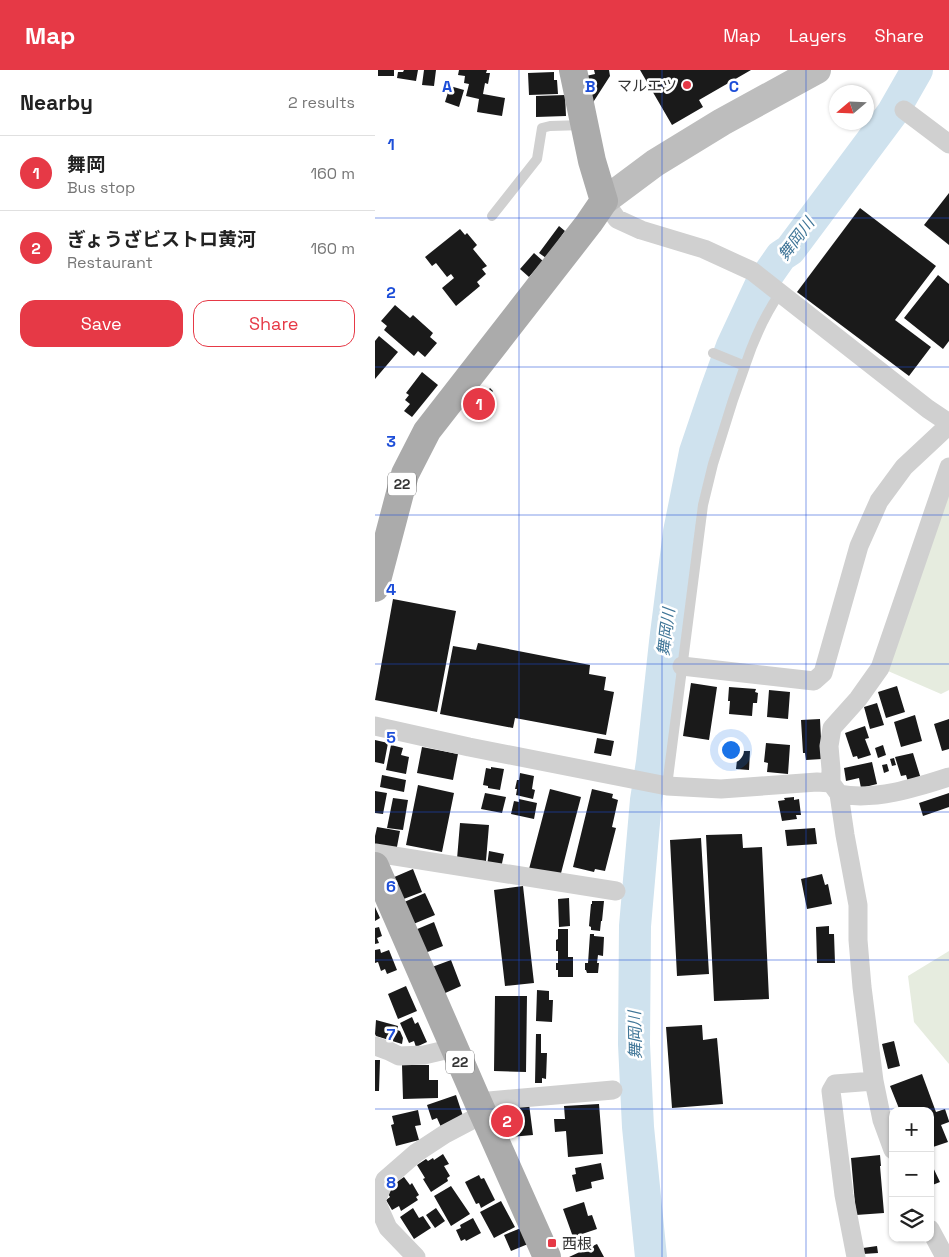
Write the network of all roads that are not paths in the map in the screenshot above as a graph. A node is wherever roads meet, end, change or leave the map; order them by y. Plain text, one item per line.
1 (573, 70) edge
2 (811, 72) edge
3 (904, 110) dead end
4 (585, 125) junction
5 (949, 144) edge
6 (605, 202) junction
7 (492, 216) dead end
8 (780, 293) junction
9 (714, 353) dead end
10 (740, 363) junction
11 (949, 424) edge
12 (949, 467) edge
13 (375, 586) edge
14 (682, 666) junction
15 (375, 726) edge
16 (949, 778) edge
17 (663, 786) junction
18 (835, 789) junction
19 (375, 854) edge
20 (375, 866) edge
21 (616, 891) dead end
22 (375, 1046) edge
23 (454, 1048) junction
24 (874, 1081) junction
25 (613, 1090) dead end
26 (480, 1108) junction
27 (889, 1139) edge
28 (934, 1236) edge
29 (415, 1257) edge
30 (547, 1257) edge
31 (856, 1257) edge
32 (945, 1257) edge

1 - 4 main road
2 - 6 street
3 - 5 street
4 - 6 main road
4 - 7 lane
6 - 8 street
6 - 13 main road, 22
8 - 10 lane
8 - 11 street
9 - 10 lane
10 - 14 lane
11 - 14 street
12 - 18 street
14 - 17 lane
15 - 17 street
16 - 18 street
17 - 18 street
18 - 24 street
19 - 21 street
20 - 23 main road, 22
22 - 23 street
23 - 26 main road, 22
24 - 27 street
24 - 31 street
25 - 26 street
26 - 29 street
26 - 30 main road, 22
28 - 32 street

